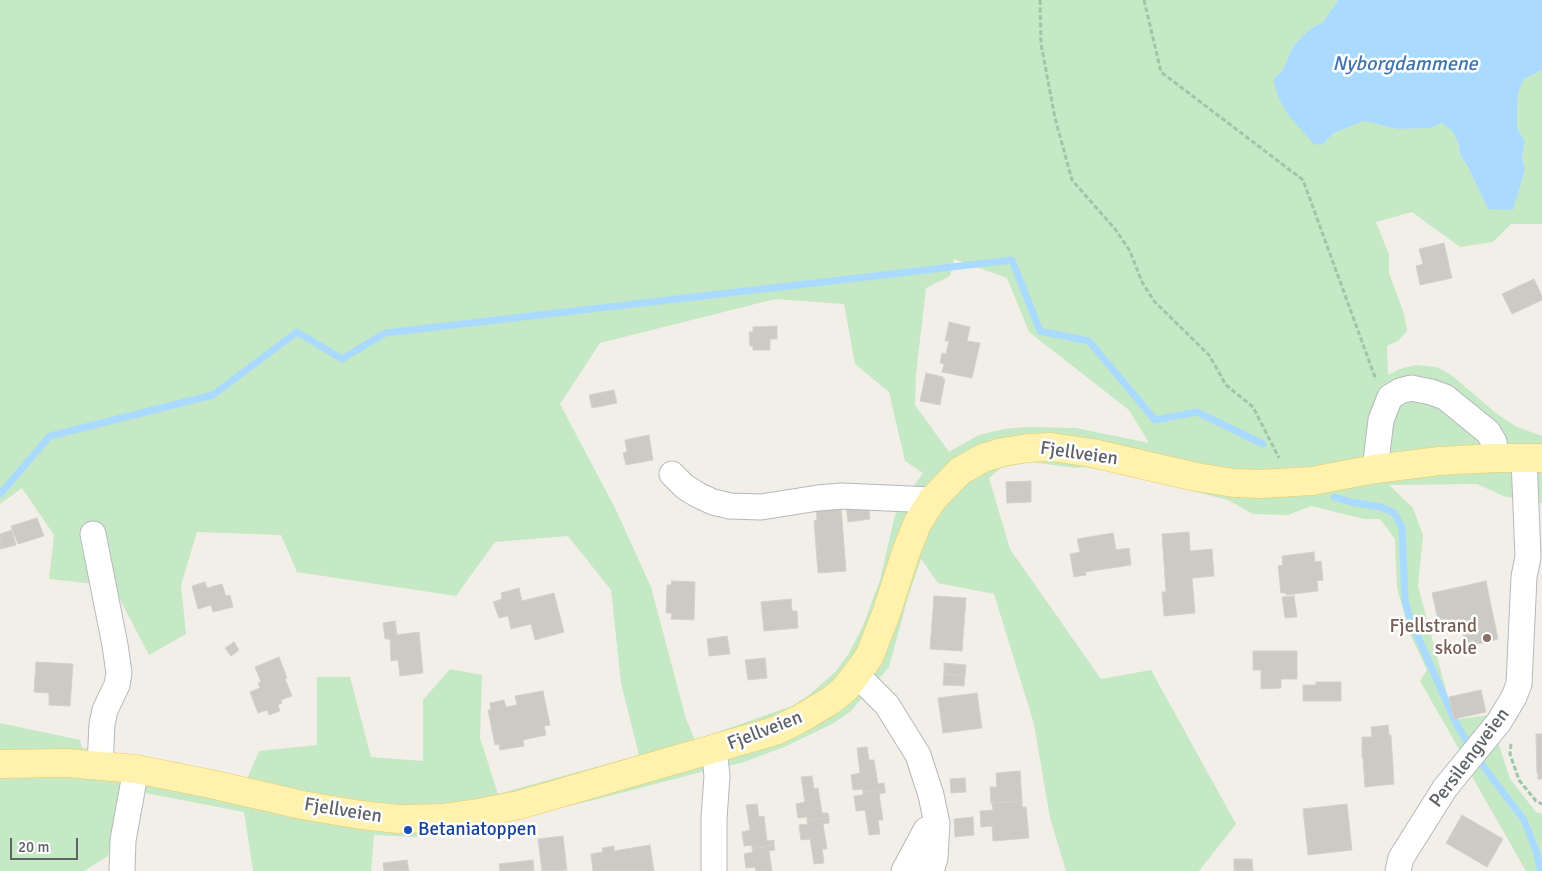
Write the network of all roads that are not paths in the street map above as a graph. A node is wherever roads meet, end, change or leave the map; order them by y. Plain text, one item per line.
1 (1496, 458) junction
2 (1533, 458) edge
3 (1375, 469) junction
4 (672, 474) dead end
5 (932, 500) junction
6 (93, 534) dead end
7 (855, 676) junction
8 (714, 749) junction
9 (0, 764) edge
10 (100, 765) junction
11 (136, 769) junction
12 (936, 824) junction
13 (122, 871) edge
14 (714, 871) edge
15 (904, 871) edge
16 (931, 871) edge
17 (1398, 871) edge

1 - 2 main road, Fjellveien
1 - 3 main road, Fjellveien
1 - 3 street
2 - 17 street, Persilengveien
3 - 5 main road, Fjellveien
4 - 5 street
5 - 7 main road, Fjellveien
6 - 10 street
7 - 8 main road, Fjellveien
7 - 12 street
8 - 11 main road, Fjellveien
8 - 14 street
9 - 10 main road, Fjellveien
10 - 11 main road, Fjellveien
11 - 13 street
12 - 15 street
12 - 16 street

